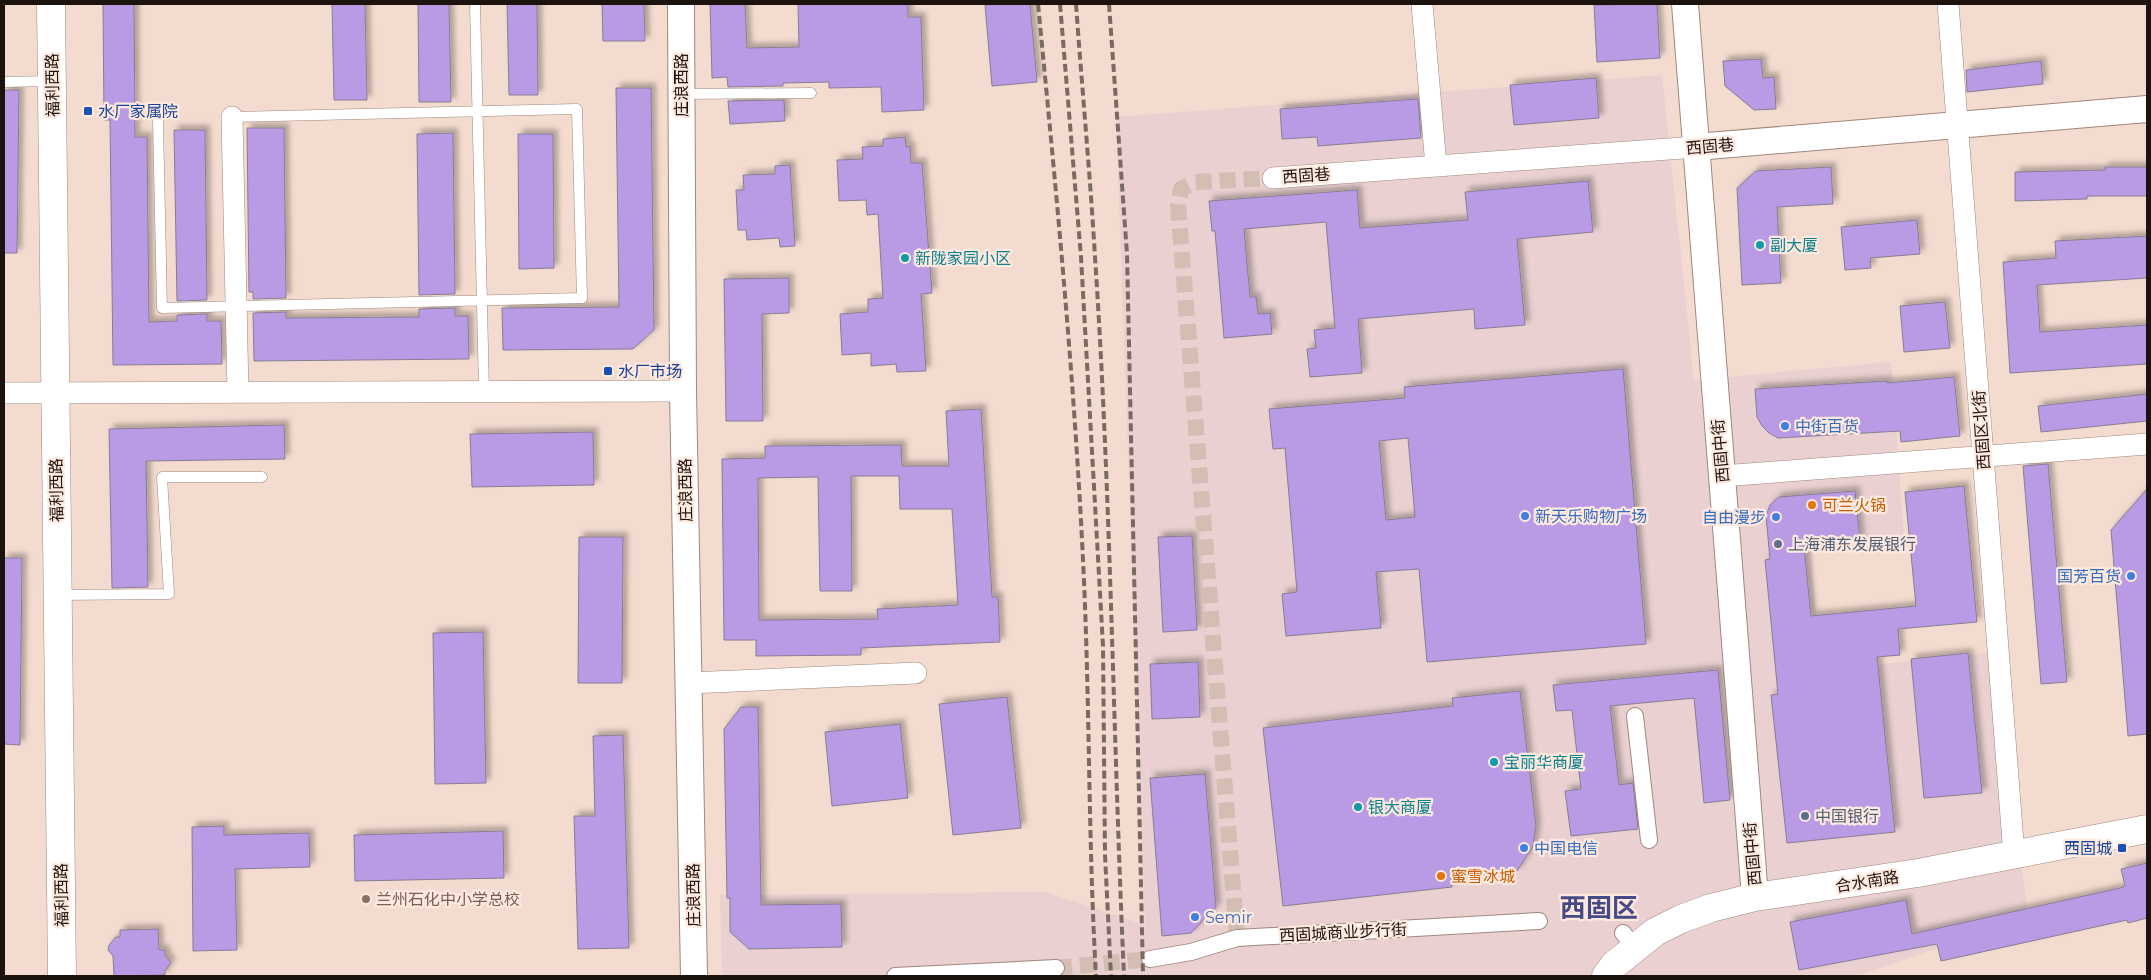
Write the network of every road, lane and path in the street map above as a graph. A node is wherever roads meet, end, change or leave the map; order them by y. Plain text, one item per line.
1 (51, 4) edge
2 (475, 4) edge
3 (681, 4) edge
4 (1422, 4) edge
5 (1685, 4) edge
6 (1948, 4) edge
7 (52, 81) junction
8 (4, 82) edge
9 (811, 93) dead end
10 (681, 94) junction
11 (2147, 109) edge
12 (478, 111) junction
13 (232, 117) joint
14 (158, 121) dead end
15 (1958, 125) junction
16 (1696, 147) junction
17 (1436, 166) junction
18 (1273, 178) tunnel mouth
19 (482, 300) junction
20 (236, 306) junction
21 (683, 391) junction
22 (238, 392) junction
23 (484, 392) junction
24 (4, 393) edge
25 (55, 393) junction
26 (2147, 444) edge
27 (1983, 456) junction
28 (1722, 476) junction
29 (262, 478) dead end
30 (57, 595) junction
31 (916, 673) dead end
32 (689, 683) junction
33 (1635, 716) dead end
34 (2147, 829) edge
35 (1649, 840) dead end
36 (2014, 855) junction
37 (1755, 897) junction
38 (1539, 921) dead end
39 (1150, 959) tunnel mouth
40 (1056, 968) tunnel mouth
41 (62, 976) edge
42 (694, 976) edge
43 (895, 976) edge
44 (1606, 976) edge

1 - 7 main road, 福利西路
2 - 12 lane
3 - 10 street, 庄浪西路
4 - 17 street
5 - 16 street, 西固中街
6 - 15 street, 西固区北街
7 - 8 lane
7 - 25 main road, 福利西路
9 - 10 lane
10 - 21 street, 庄浪西路
11 - 15 street, 西固巷
12 - 13 lane
12 - 19 lane
12 - 19 lane
13 - 20 street
14 - 20 lane
15 - 16 street, 西固巷
15 - 27 street, 西固区北街
16 - 17 street, 西固巷
16 - 28 street, 西固中街
17 - 18 street, 西固巷
19 - 20 lane
19 - 23 lane
20 - 22 street
21 - 23 street
21 - 32 street, 庄浪西路
22 - 23 street
22 - 25 street
24 - 25 street
25 - 30 main road, 福利西路
26 - 27 street
27 - 28 street
27 - 36 street, 西固区北街
28 - 37 street, 西固中街
29 - 30 lane
30 - 41 main road, 福利西路
31 - 32 street
32 - 42 street, 庄浪西路
33 - 35 street
34 - 36 main road, 合水南路
36 - 37 main road, 合水南路
37 - 44 main road, 合水南路
38 - 39 street, 西固城商业步行街
40 - 43 street

